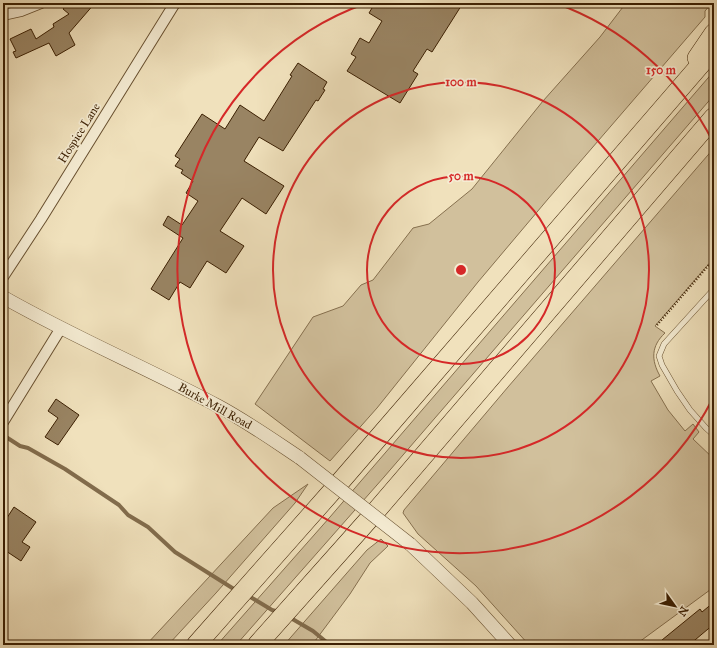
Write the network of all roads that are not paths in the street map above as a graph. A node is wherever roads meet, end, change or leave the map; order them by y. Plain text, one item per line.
1 (41, 3) edge
2 (175, 3) edge
3 (22, 7) edge
4 (3, 15) edge
5 (714, 33) edge
6 (714, 49) edge
7 (659, 113) junction
8 (714, 117) edge
9 (714, 132) edge
10 (627, 217) junction
11 (3, 276) edge
12 (714, 289) edge
13 (3, 297) edge
14 (61, 328) junction
15 (3, 422) edge
16 (714, 435) edge
17 (196, 645) edge
18 (257, 645) edge
19 (510, 645) edge

1 - 3 street
2 - 11 street, Hospice Lane
3 - 4 street
5 - 7 highway
6 - 7 highway
7 - 17 highway
8 - 10 highway
9 - 10 highway
10 - 18 highway
12 - 16 lane
13 - 14 street, Burke Mill Road
14 - 15 street
14 - 19 street, Burke Mill Road, bridge

